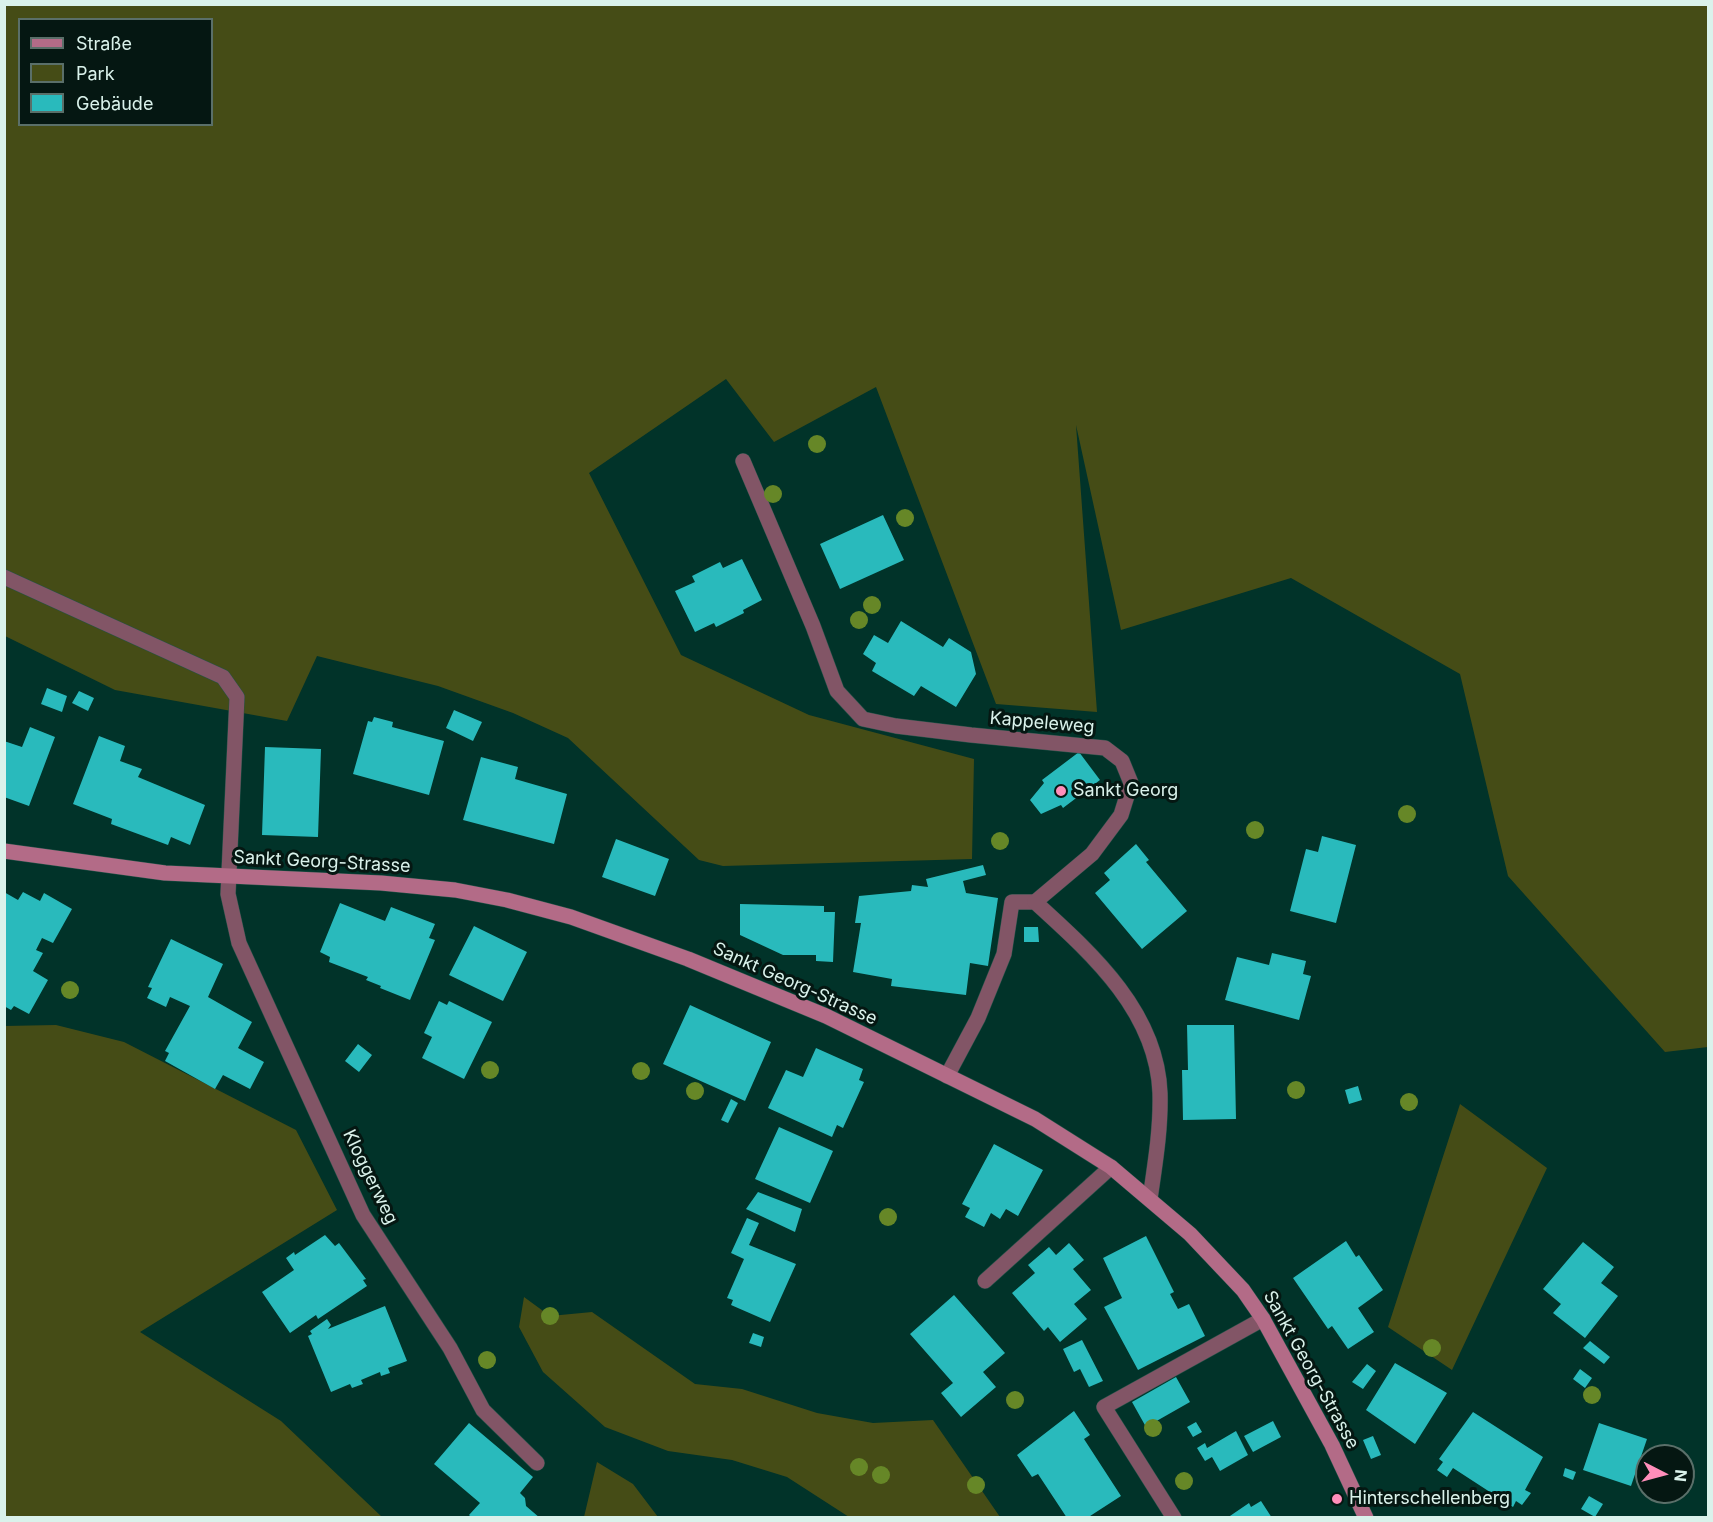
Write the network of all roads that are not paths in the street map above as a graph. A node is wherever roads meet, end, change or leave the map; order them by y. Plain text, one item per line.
1 (743, 461) dead end
2 (4, 577) edge
3 (4, 851) edge
4 (229, 876) junction
5 (1035, 902) junction
6 (947, 1076) junction
7 (1111, 1167) junction
8 (1150, 1199) junction
9 (985, 1281) dead end
10 (1263, 1319) junction
11 (537, 1463) dead end
12 (1174, 1518) edge
13 (1366, 1518) edge

1 - 5 street, Kappeleweg
2 - 4 street, Kloggerweg
3 - 4 street, Sankt Georg-Strasse
4 - 6 street, Sankt Georg-Strasse
4 - 11 street, Kloggerweg
5 - 6 street
5 - 8 street
6 - 7 street, Sankt Georg-Strasse
7 - 8 street, Sankt Georg-Strasse
7 - 9 street
8 - 10 street, Sankt Georg-Strasse
10 - 12 street
10 - 13 street, Sankt Georg-Strasse

